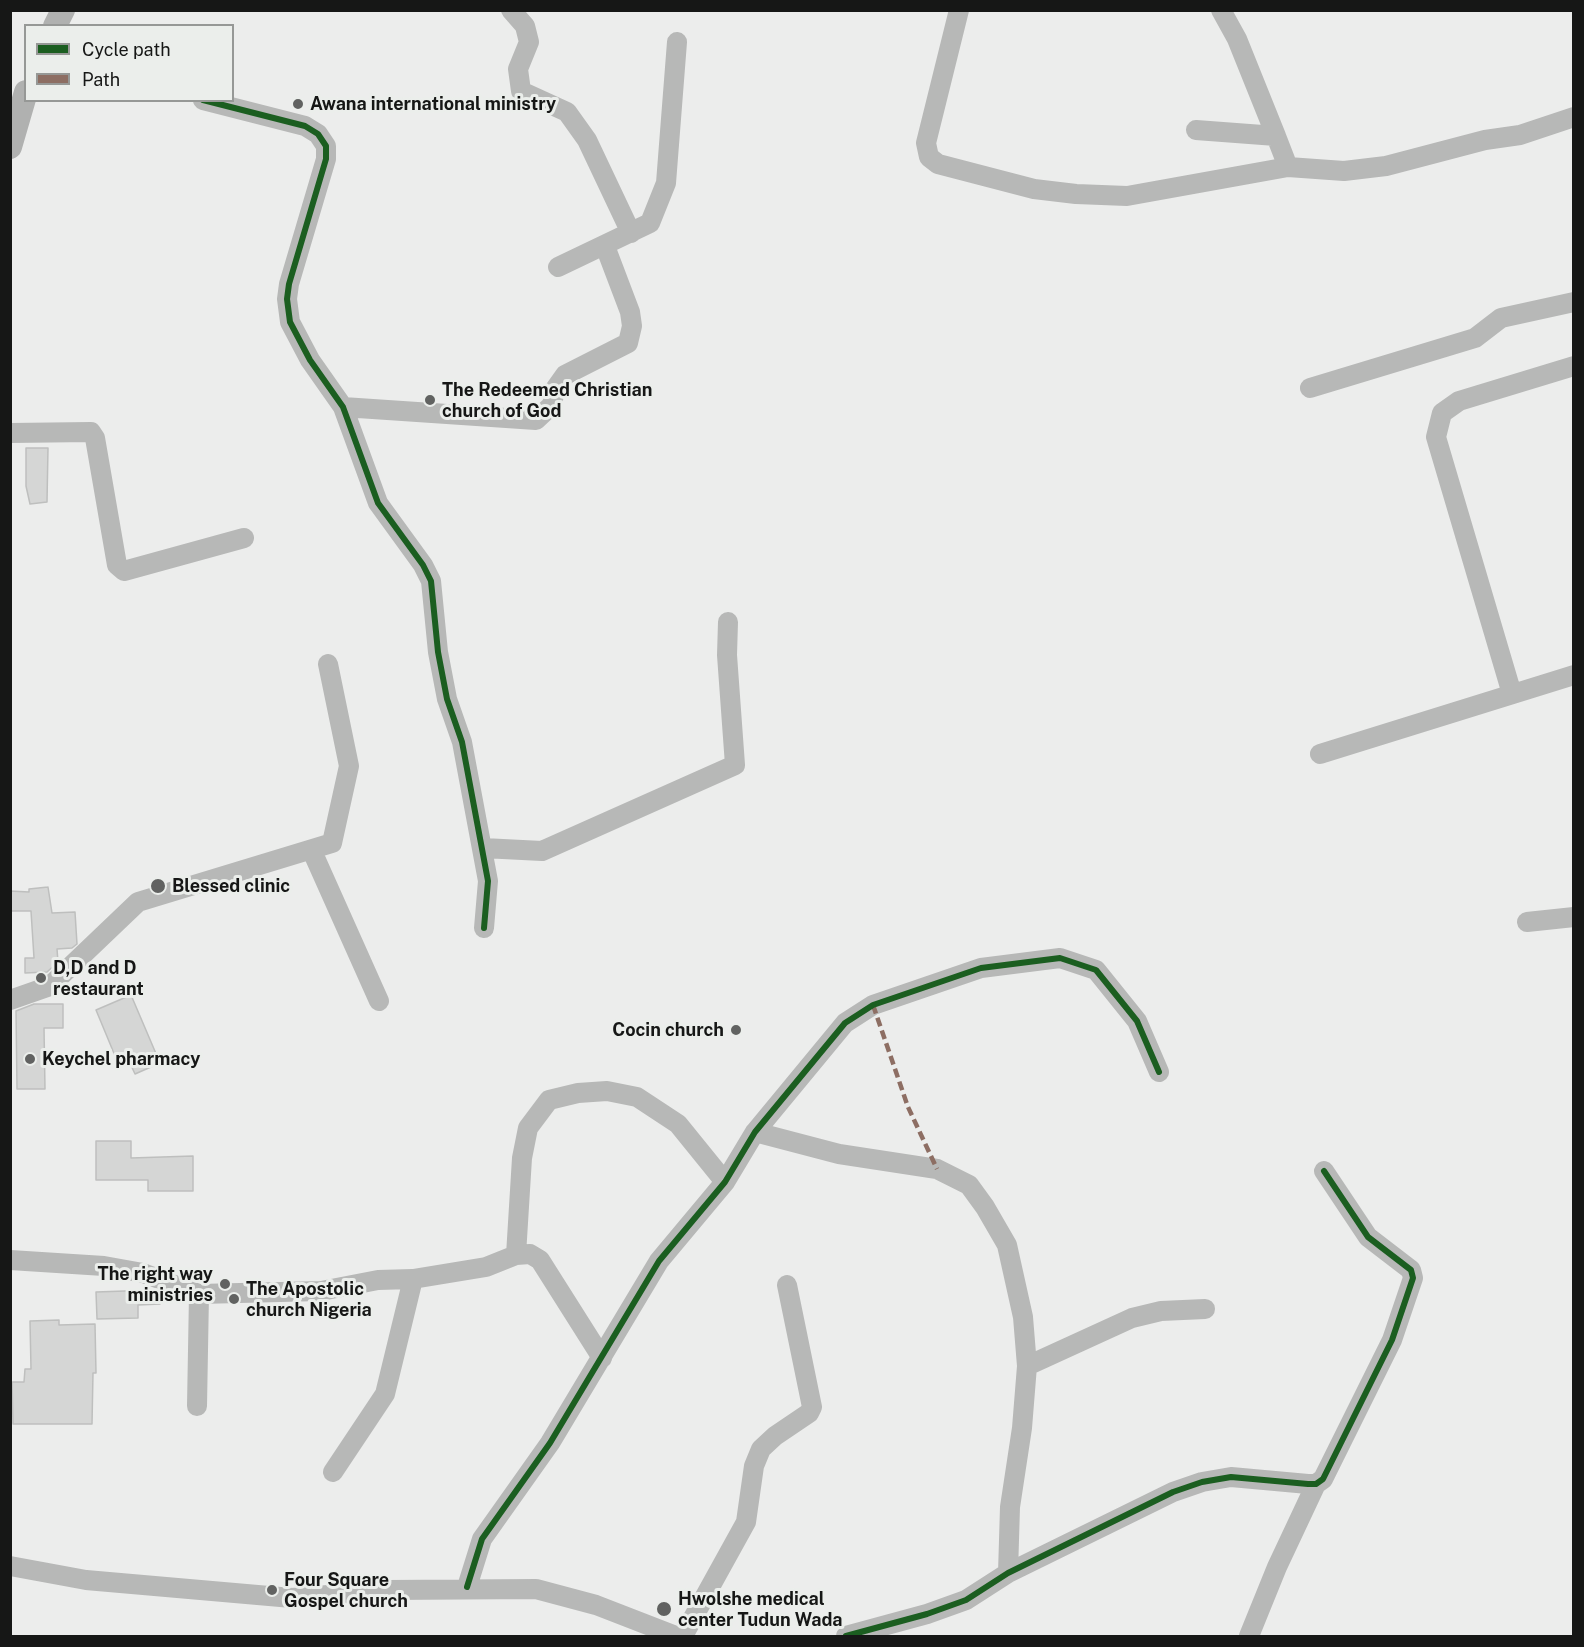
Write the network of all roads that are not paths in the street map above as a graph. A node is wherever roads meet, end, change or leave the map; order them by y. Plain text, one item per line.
1 (63, 10) edge
2 (511, 10) edge
3 (959, 10) edge
4 (1221, 10) edge
5 (56, 24) edge
6 (677, 42) dead end
7 (24, 99) edge
8 (211, 102) edge
9 (1574, 117) edge
10 (1196, 130) dead end
11 (1276, 136) junction
12 (10, 147) edge
13 (1288, 167) junction
14 (631, 233) junction
15 (605, 246) junction
16 (558, 267) dead end
17 (1574, 302) edge
18 (1574, 366) edge
19 (1310, 388) dead end
20 (343, 406) junction
21 (10, 433) edge
22 (244, 538) dead end
23 (728, 622) dead end
24 (328, 664) dead end
25 (1574, 675) edge
26 (1512, 694) junction
27 (1320, 754) dead end
28 (483, 848) junction
29 (312, 851) junction
30 (1574, 917) edge
31 (1527, 922) dead end
32 (484, 928) dead end
33 (10, 1000) edge
34 (379, 1001) dead end
35 (1160, 1072) dead end
36 (755, 1132) junction
37 (1324, 1171) dead end
38 (725, 1182) junction
39 (516, 1255) junction
40 (10, 1260) edge
41 (413, 1279) junction
42 (787, 1286) dead end
43 (199, 1294) junction
44 (1205, 1309) dead end
45 (602, 1358) junction
46 (1027, 1366) junction
47 (197, 1406) dead end
48 (333, 1472) dead end
49 (1316, 1484) junction
50 (10, 1566) edge
51 (1008, 1573) junction
52 (467, 1587) junction
53 (676, 1636) edge
54 (683, 1636) edge
55 (846, 1636) edge
56 (1249, 1636) edge

1 - 5 main road
2 - 14 street
3 - 13 street
4 - 11 street
6 - 14 street
7 - 12 main road
8 - 20 street
9 - 13 street
10 - 11 street
11 - 13 street
14 - 15 street
15 - 16 street
15 - 20 street
17 - 19 street
18 - 26 street
20 - 28 street
21 - 22 street
23 - 28 street
24 - 29 street
25 - 26 street
26 - 27 street
28 - 32 street
29 - 33 street
29 - 34 street
30 - 31 street
35 - 36 street
36 - 38 street
36 - 46 street
37 - 49 street
38 - 39 street
38 - 45 street
39 - 41 street
39 - 45 street
40 - 43 street
41 - 43 street
41 - 48 street
42 - 54 street
43 - 47 street
44 - 46 street
45 - 52 street
46 - 51 street
49 - 51 street
49 - 56 street
50 - 52 street
51 - 55 street
52 - 53 street

